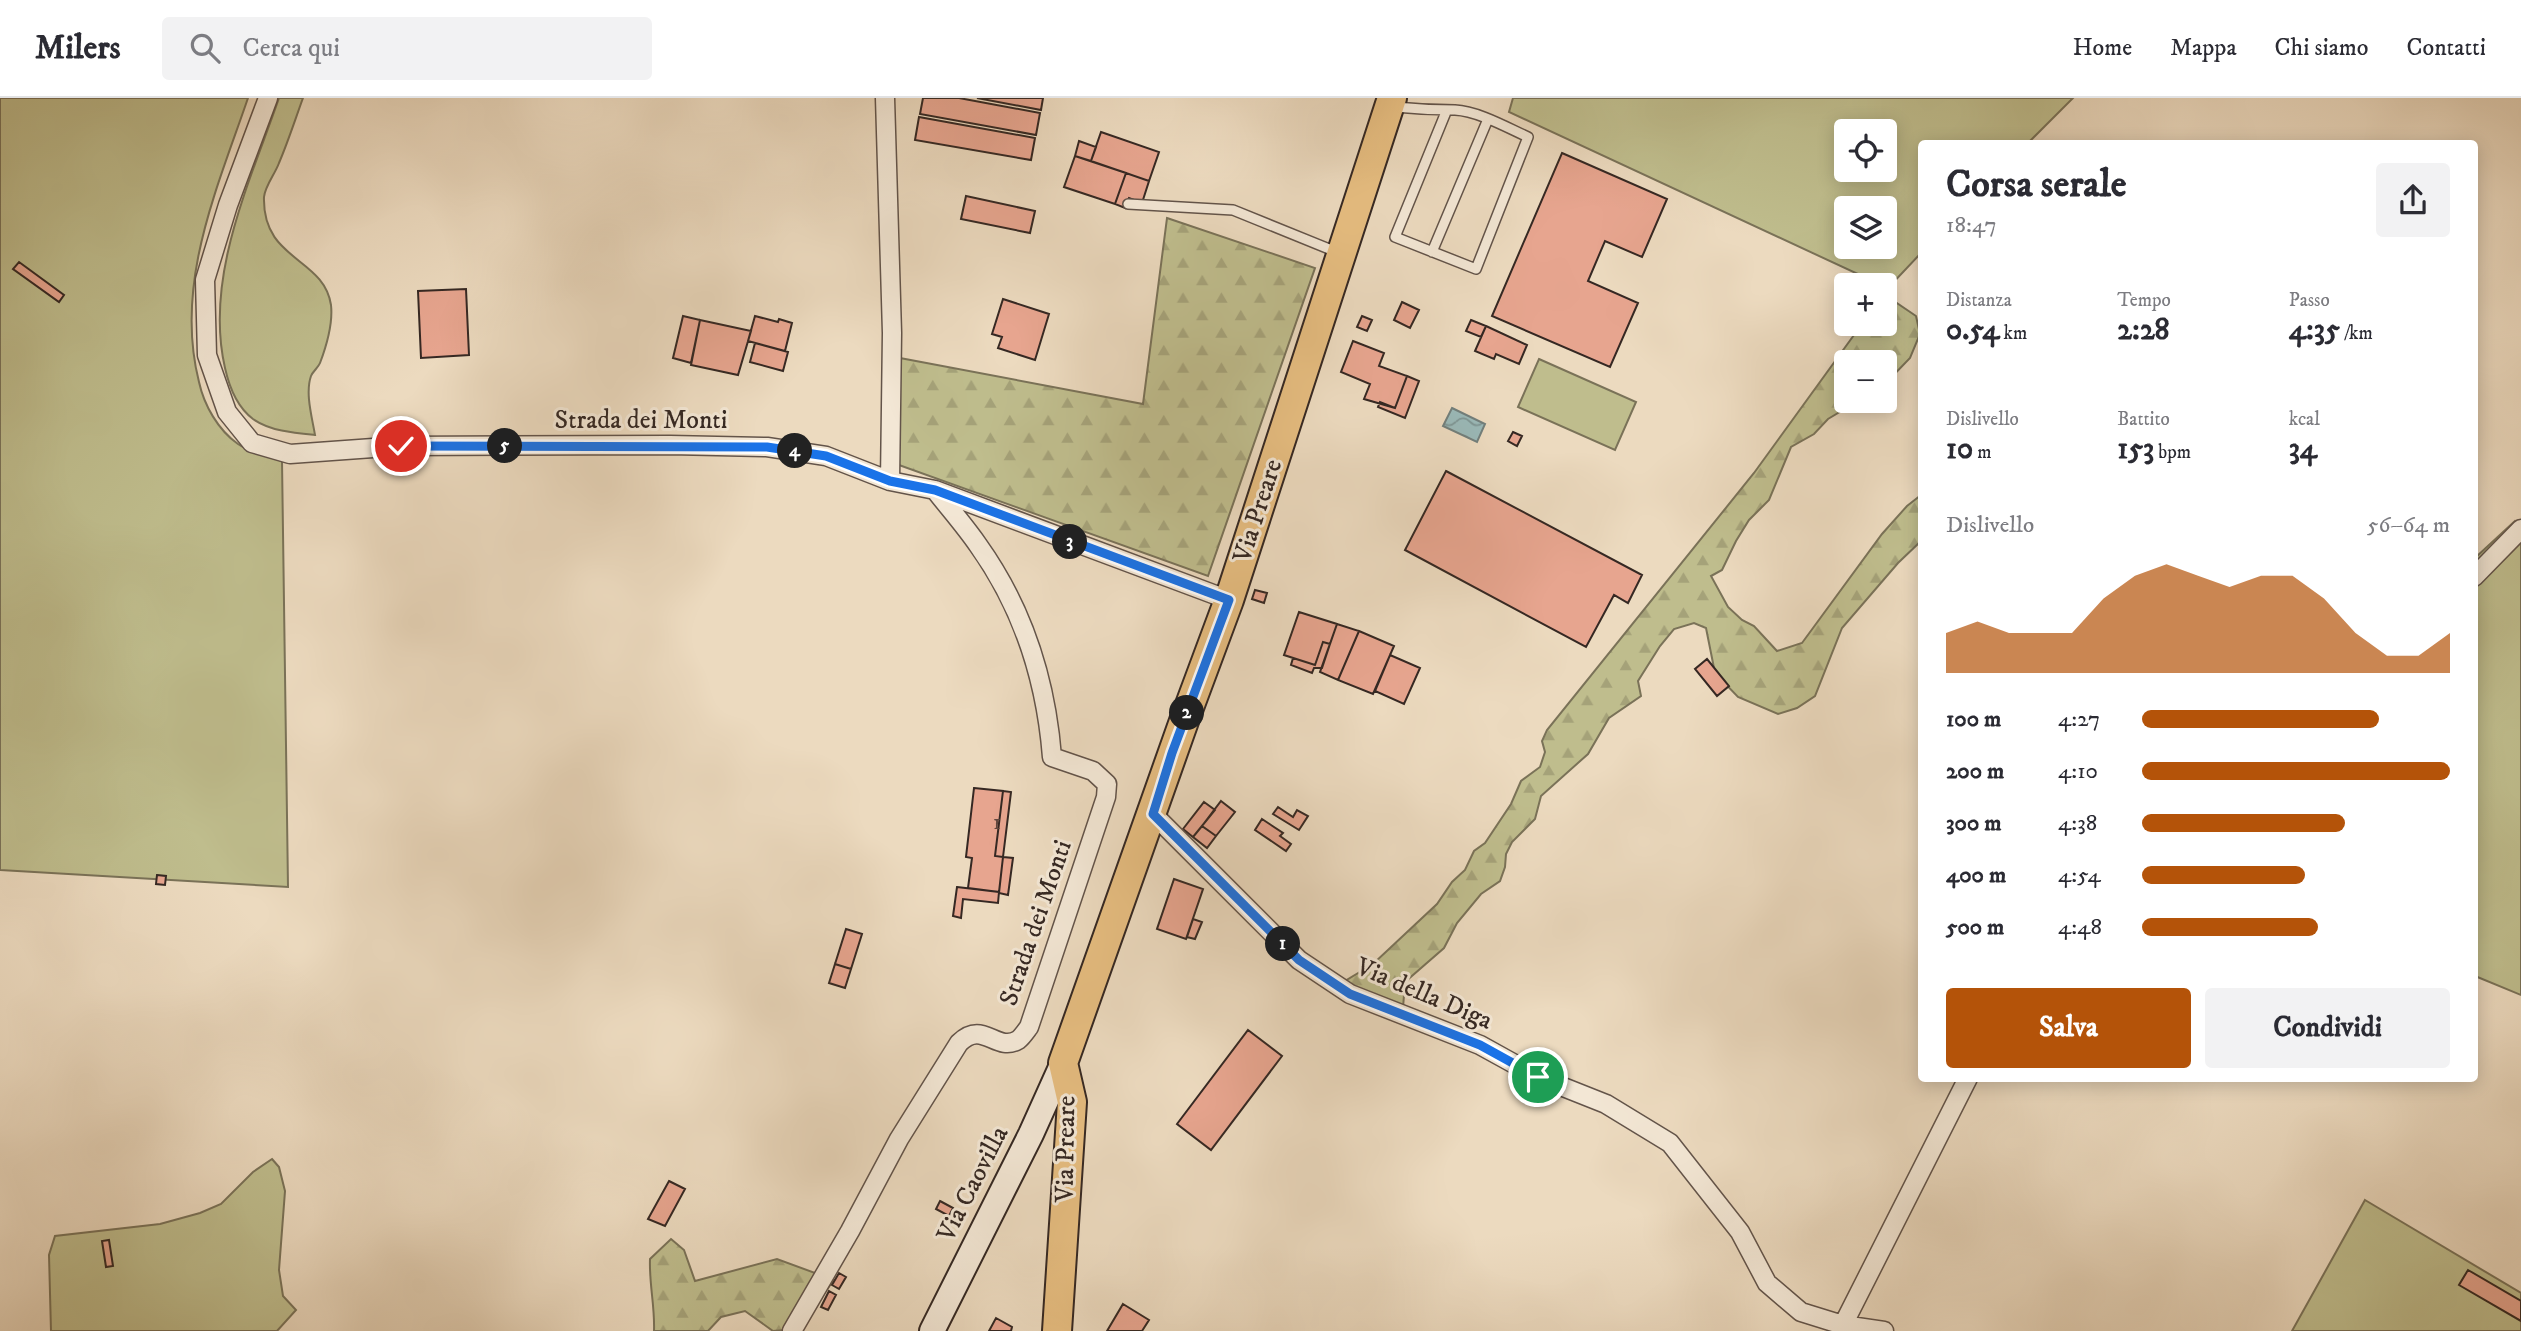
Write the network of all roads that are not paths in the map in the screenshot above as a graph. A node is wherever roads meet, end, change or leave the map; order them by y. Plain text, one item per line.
1 (268, 98) edge
2 (885, 98) edge
3 (1391, 102) edge
4 (1446, 112) junction
5 (1488, 119) junction
6 (1128, 204) dead end
7 (1432, 252) junction
8 (1341, 254) junction
9 (890, 481) junction
10 (935, 490) junction
11 (2521, 529) edge
12 (2478, 573) edge
13 (1229, 600) junction
14 (1153, 814) junction
15 (1063, 1063) junction
16 (1966, 1082) edge
17 (1843, 1325) junction
18 (792, 1331) edge
19 (932, 1331) edge
20 (1057, 1331) edge
21 (1884, 1331) edge

1 - 9 street, Strada dei Monti
2 - 9 street
3 - 4 lane
3 - 8 main road, Via Preare
4 - 5 lane
4 - 7 lane
5 - 7 lane
5 - 7 lane
6 - 8 lane
8 - 13 main road, Via Preare
9 - 10 street, Strada dei Monti
10 - 13 street, Strada dei Monti
10 - 18 street, Strada dei Monti
11 - 12 street
13 - 14 main road, Via Preare
14 - 15 main road, Via Preare
14 - 17 street, Via della Diga
15 - 19 main road, Via Caovilla
15 - 20 main road, Via Preare
16 - 17 street
17 - 21 street, Via della Diga

